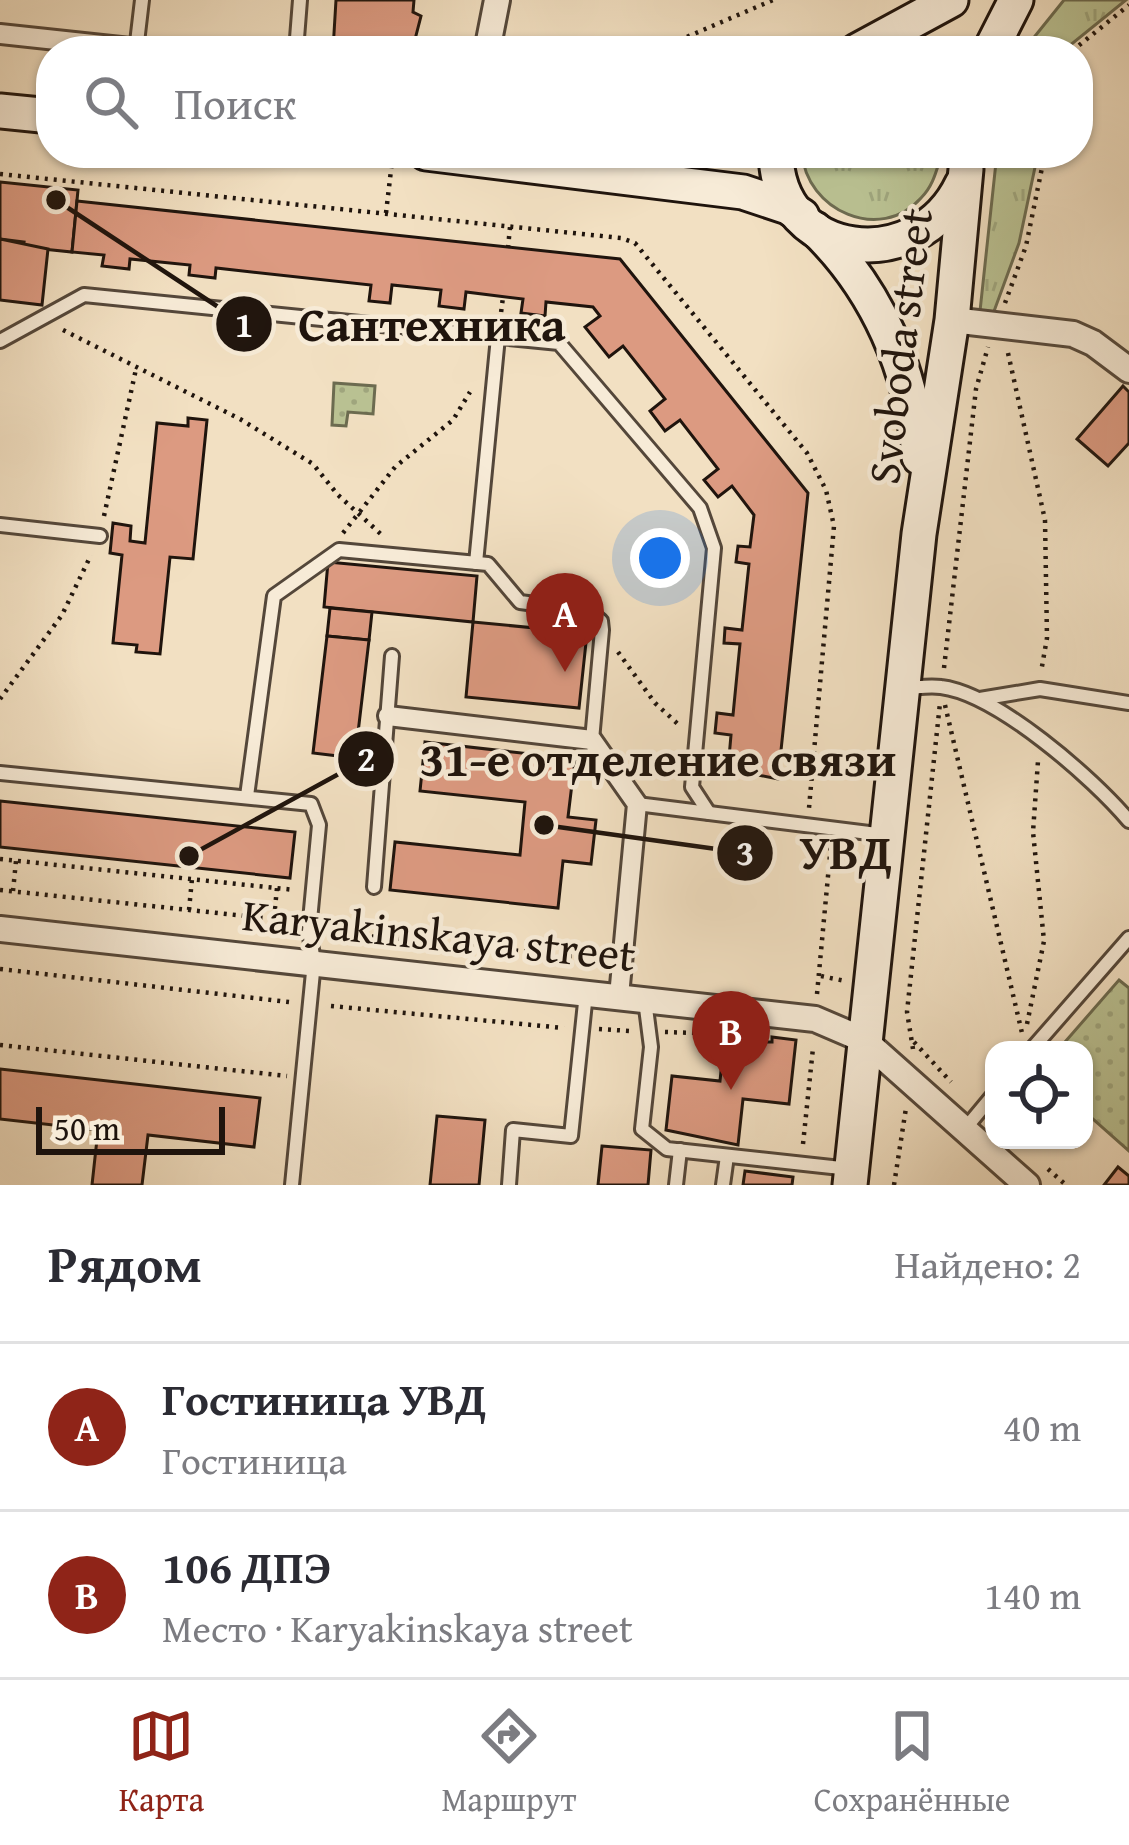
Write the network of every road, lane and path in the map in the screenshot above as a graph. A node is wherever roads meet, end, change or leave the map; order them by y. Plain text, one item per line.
1 (142, 0) edge
2 (301, 0) edge
3 (497, 0) edge
4 (773, 0) edge
5 (951, 0) edge
6 (1016, 0) edge
7 (1129, 5) edge
8 (0, 34) edge
9 (138, 36) edge
10 (297, 36) edge
11 (490, 36) edge
12 (689, 36) edge
13 (884, 36) edge
14 (998, 36) edge
15 (1091, 36) edge
16 (36, 38) edge
17 (0, 111) edge
18 (36, 115) edge
19 (391, 168) edge
20 (542, 168) edge
21 (779, 168) edge
22 (964, 168) edge
23 (966, 168) edge
24 (1043, 168) edge
25 (386, 214) dead end
26 (808, 223) junction
27 (510, 227) dead end
28 (508, 248) dead end
29 (41, 318) junction
30 (952, 320) junction
31 (997, 326) junction
32 (498, 337) junction
33 (0, 340) edge
34 (1129, 370) edge
35 (470, 392) dead end
36 (357, 512) junction
37 (0, 525) edge
38 (919, 534) junction
39 (100, 536) dead end
40 (405, 556) junction
41 (328, 558) junction
42 (476, 563) junction
43 (602, 630) junction
44 (392, 656) dead end
45 (942, 687) junction
46 (902, 688) junction
47 (980, 699) junction
48 (1129, 703) edge
49 (388, 716) junction
50 (592, 740) junction
51 (697, 743) junction
52 (0, 773) edge
53 (247, 796) junction
54 (637, 804) junction
55 (710, 813) junction
56 (1129, 821) edge
57 (833, 828) junction
58 (886, 835) junction
59 (0, 859) edge
60 (16, 861) junction
61 (192, 879) junction
62 (374, 887) dead end
63 (277, 888) junction
64 (0, 890) edge
65 (13, 891) junction
66 (312, 892) junction
67 (189, 910) junction
68 (274, 919) junction
69 (309, 927) junction
70 (0, 929) edge
71 (1129, 938) edge
72 (314, 962) junction
73 (622, 962) junction
74 (0, 969) edge
75 (586, 993) junction
76 (619, 996) junction
77 (645, 999) junction
78 (310, 1004) junction
79 (815, 1019) junction
80 (582, 1029) junction
81 (649, 1032) junction
82 (712, 1033) dead end
83 (864, 1040) junction
84 (1026, 1041) edge
85 (1031, 1041) edge
86 (0, 1046) edge
87 (303, 1078) junction
88 (910, 1083) junction
89 (985, 1105) edge
90 (964, 1130) junction
91 (680, 1150) junction
92 (727, 1156) junction
93 (800, 1163) junction
94 (850, 1177) edge
95 (292, 1185) edge
96 (509, 1185) edge
97 (676, 1185) edge
98 (723, 1185) edge
99 (894, 1185) edge
100 (1027, 1185) edge

1 - 9 lane
2 - 10 lane
3 - 11 street
4 - 12 path
5 - 13 main road
6 - 14 main road
7 - 15 path
8 - 16 street
17 - 18 main road
19 - 25 path
20 - 26 main road
21 - 26 main road
22 - 26 main road
23 - 30 main road, Svoboda street
24 - 31 path
26 - 38 main road, Svoboda street
27 - 28 path
29 - 32 lane
29 - 33 lane
29 - 36 path
30 - 31 street
30 - 38 main road, Svoboda street
31 - 34 street
31 - 45 path
32 - 42 lane
32 - 51 lane
35 - 36 path
36 - 40 path
36 - 41 path
37 - 39 lane
38 - 46 main road, Svoboda street
40 - 41 lane
40 - 42 lane
41 - 53 lane
42 - 43 lane
43 - 50 lane
43 - 51 path
44 - 49 lane
45 - 46 lane
45 - 47 lane
46 - 58 main road, Svoboda street
47 - 48 lane
47 - 56 lane
49 - 50 street
49 - 62 lane
50 - 54 street
51 - 55 lane
52 - 53 lane
53 - 66 lane
54 - 55 lane
54 - 73 street
55 - 57 lane
57 - 58 lane
57 - 79 path
58 - 83 main road, Svoboda street
59 - 60 path
60 - 61 path
60 - 65 path
61 - 63 path
61 - 67 path
63 - 66 path
63 - 68 path
64 - 65 path
65 - 67 path
66 - 69 lane
67 - 68 path
68 - 69 path
69 - 72 lane
69 - 73 path
70 - 72 street, Karyakinskaya street
71 - 85 lane
72 - 75 street, Karyakinskaya street
72 - 78 lane
73 - 76 street
74 - 78 path
75 - 76 street, Karyakinskaya street
75 - 80 lane
76 - 77 street, Karyakinskaya street
77 - 79 street, Karyakinskaya street
77 - 81 lane
78 - 80 path
78 - 87 lane
79 - 83 street, Karyakinskaya street
79 - 93 path
80 - 81 path
80 - 96 lane
81 - 82 path
81 - 91 lane
83 - 88 street, Karyakinskaya street
83 - 94 main road, Svoboda street
84 - 88 path
86 - 87 path
87 - 95 lane
88 - 90 street, Karyakinskaya street
88 - 99 path
89 - 90 lane
90 - 100 street, Karyakinskaya street
91 - 92 lane
91 - 97 lane
92 - 93 lane
92 - 98 lane
93 - 94 lane

